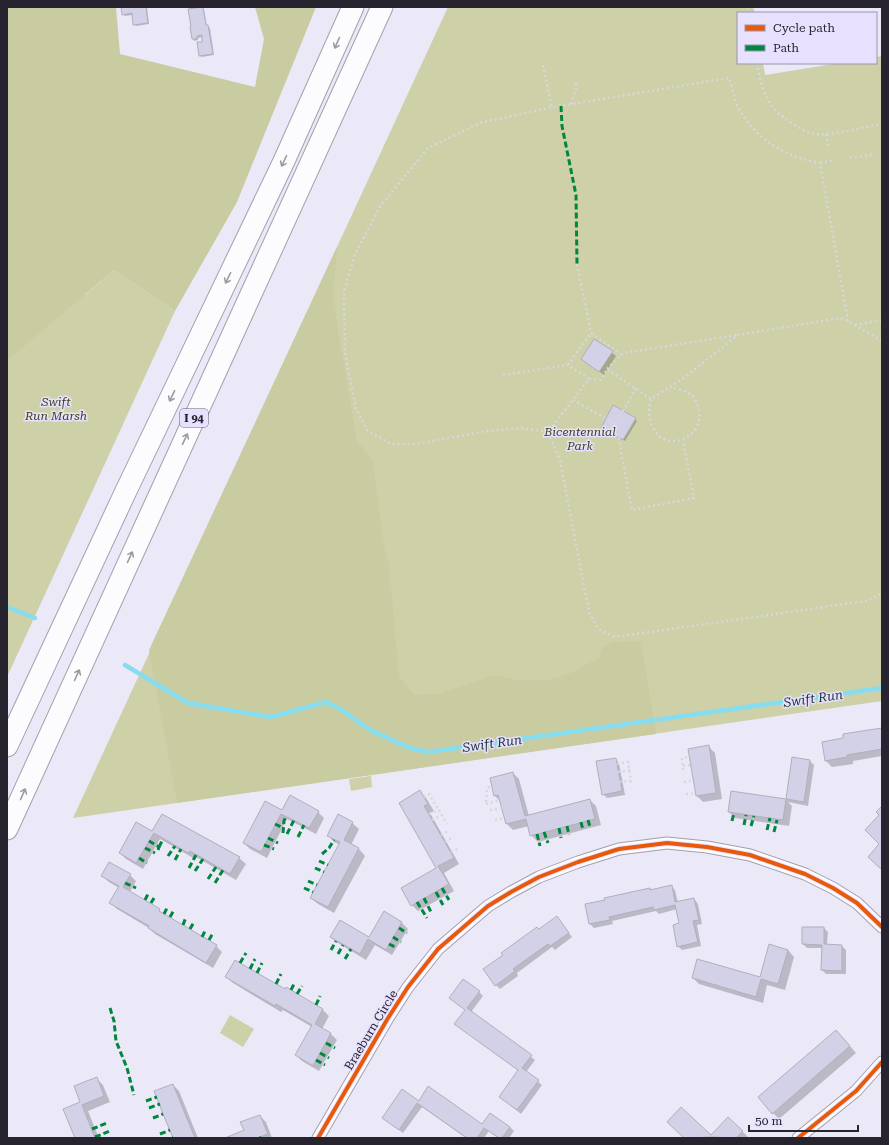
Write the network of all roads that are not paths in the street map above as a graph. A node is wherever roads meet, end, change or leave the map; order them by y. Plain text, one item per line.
1 (353, 7) edge
2 (382, 7) edge
3 (7, 746) edge
4 (7, 829) edge
5 (882, 927) edge
6 (882, 1062) edge
7 (318, 1138) edge
8 (798, 1138) edge

1 -> 3 highway, I 94
4 -> 2 highway, I 94
5 - 7 street, Braeburn Circle
6 - 8 street

